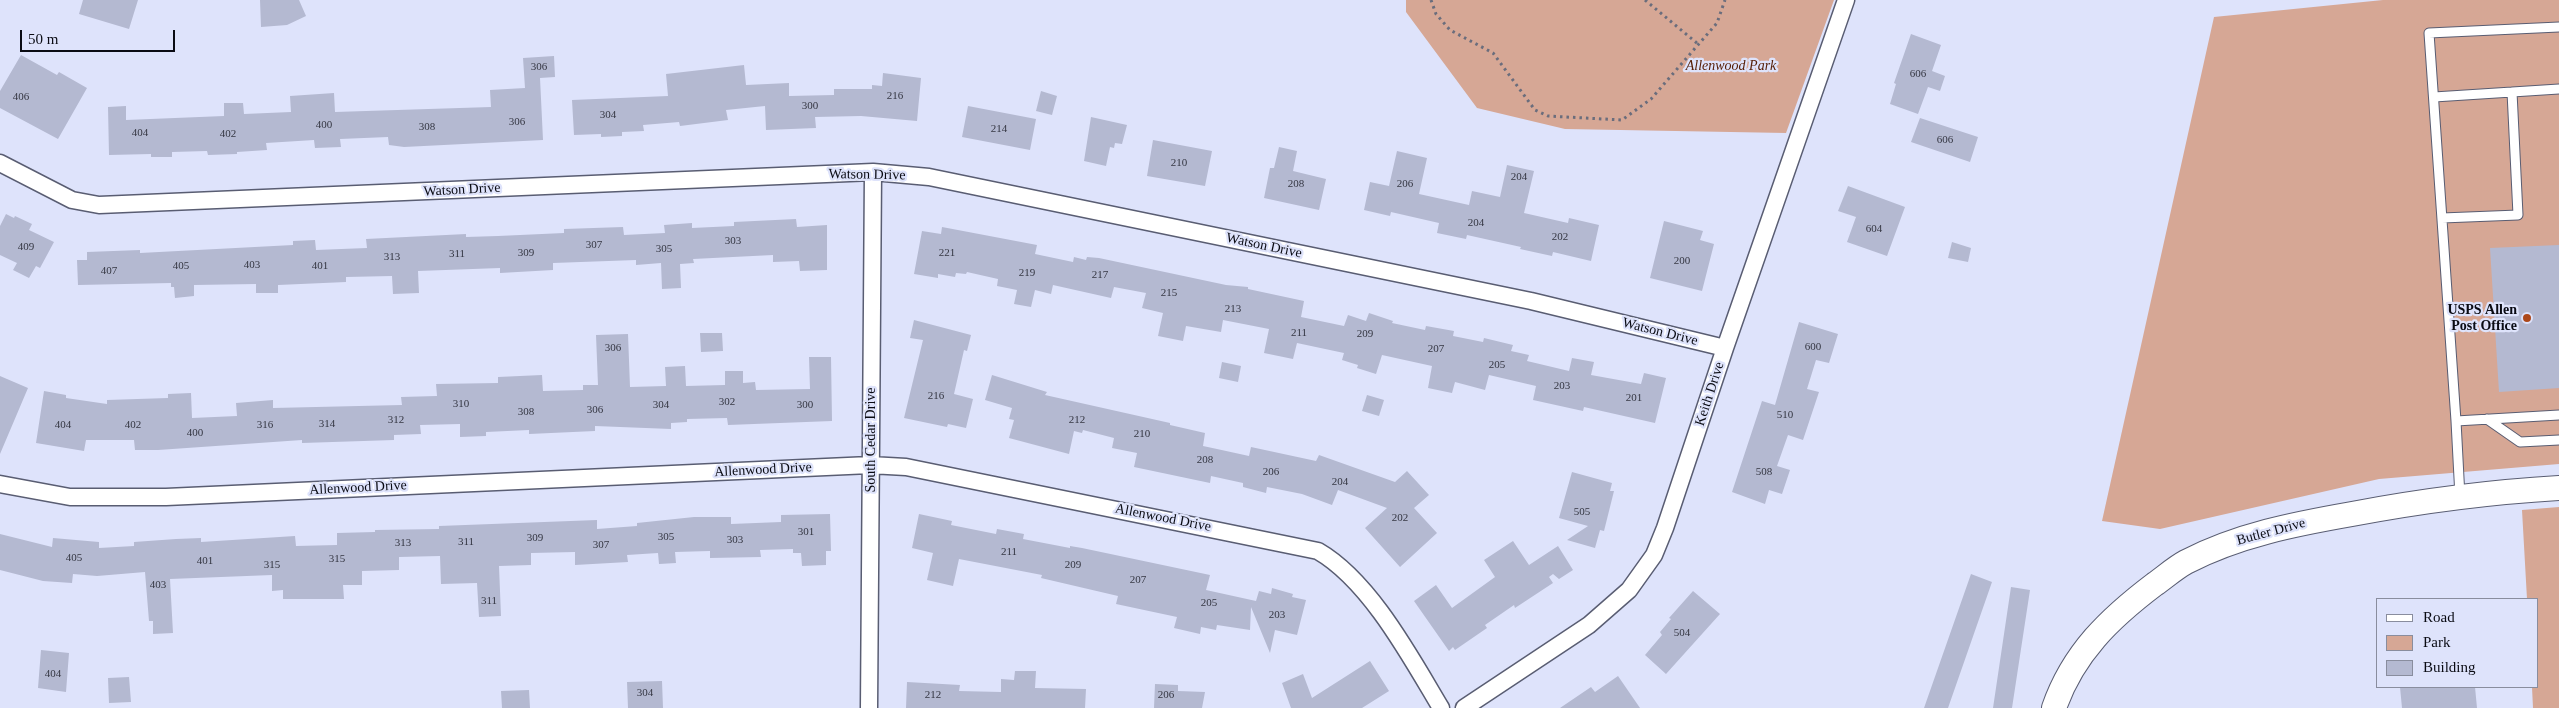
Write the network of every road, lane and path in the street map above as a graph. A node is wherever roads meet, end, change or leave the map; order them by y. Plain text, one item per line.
1 (1431, 0) edge
2 (1645, 0) edge
3 (1725, 0) edge
4 (1846, 0) edge
5 (2559, 27) edge
6 (1698, 44) junction
7 (2559, 89) edge
8 (2512, 92) junction
9 (2434, 97) junction
10 (0, 163) edge
11 (873, 172) junction
12 (2442, 218) junction
13 (1725, 348) junction
14 (2559, 415) edge
15 (2487, 419) junction
16 (2456, 420) junction
17 (2559, 440) edge
18 (870, 465) junction
19 (0, 484) edge
20 (2559, 488) edge
21 (2460, 498) junction
22 (869, 708) edge
23 (1441, 708) edge
24 (1464, 708) edge
25 (2054, 708) edge

1 - 6 path
2 - 6 path
3 - 6 path
4 - 13 street, Keith Drive
5 - 9 lane
7 - 8 lane
8 - 9 lane
8 - 12 lane
9 - 12 lane
10 - 11 street, Watson Drive
11 - 13 street, Watson Drive
11 - 18 street, South Cedar Drive
12 - 16 lane
13 - 24 street, Keith Drive
14 - 15 lane
15 - 16 lane
15 - 17 lane
16 - 21 lane
18 - 19 street, Allenwood Drive
18 - 22 street, South Cedar Drive
18 - 23 street, Allenwood Drive
20 - 21 street, Butler Drive
21 - 25 street, Butler Drive

